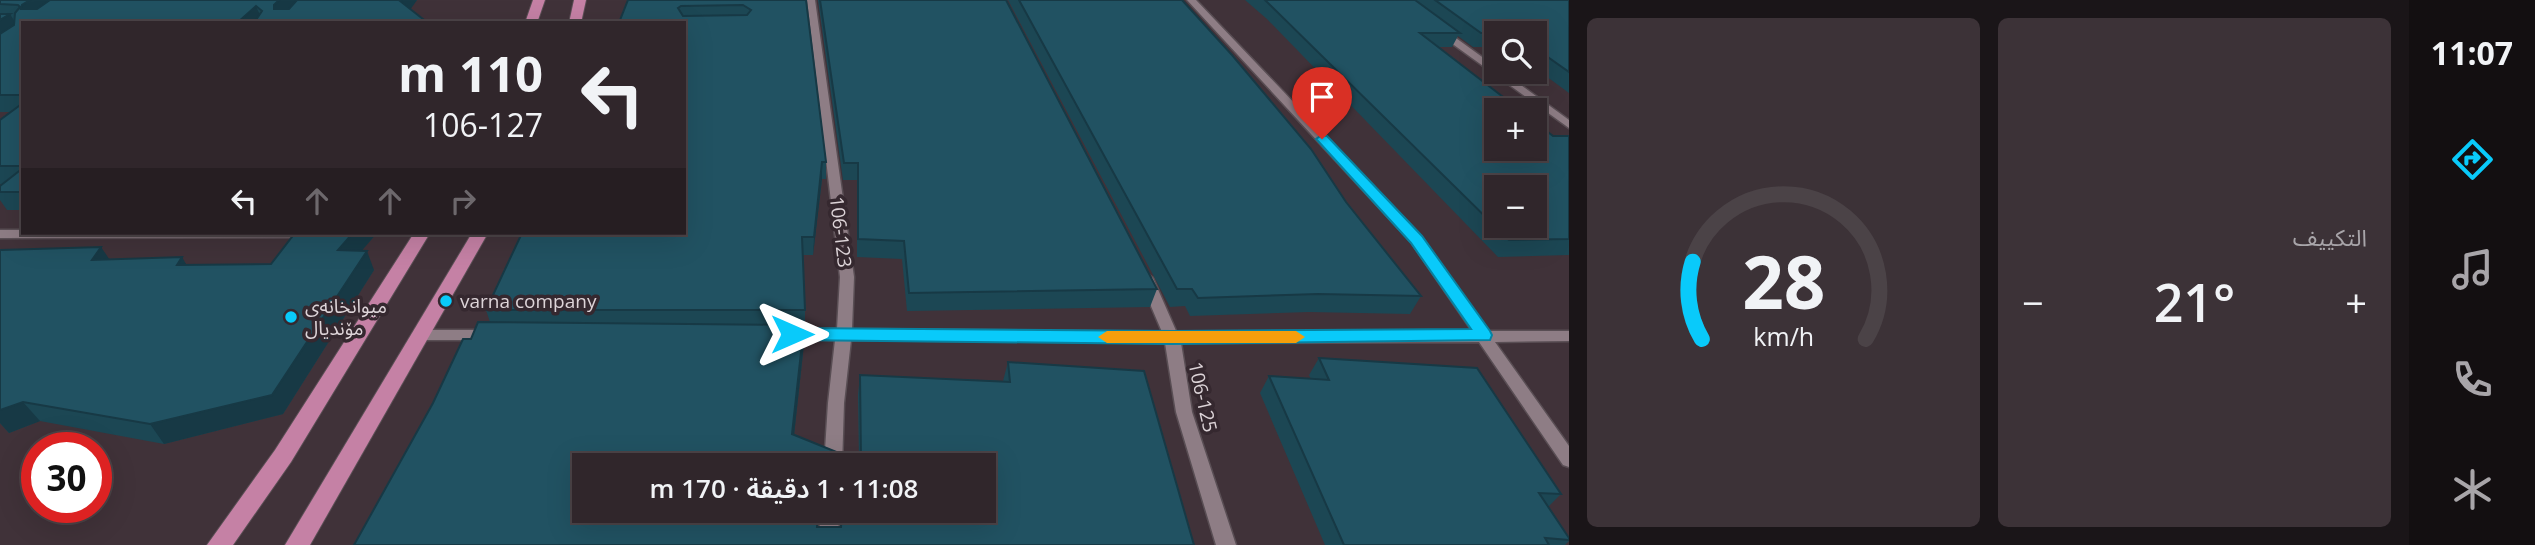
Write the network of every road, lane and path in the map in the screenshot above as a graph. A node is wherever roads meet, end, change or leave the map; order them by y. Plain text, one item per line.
1 (539, 0) edge
2 (580, 0) edge
3 (811, 0) edge
4 (1191, 0) edge
5 (532, 21) edge
6 (575, 21) edge
7 (1431, 24) edge
8 (1484, 63) edge
9 (1513, 84) edge
10 (1569, 125) edge
11 (0, 233) edge
12 (21, 233) edge
13 (421, 235) edge
14 (479, 235) edge
15 (1140, 266) edge
16 (777, 334) edge
17 (845, 334) junction
18 (423, 335) junction
19 (504, 335) edge
20 (1484, 335) junction
21 (1569, 336) edge
22 (1172, 338) junction
23 (833, 453) edge
24 (1569, 460) edge
25 (829, 523) edge
26 (219, 545) edge
27 (297, 545) edge
28 (828, 545) edge
29 (1226, 545) edge

1 - 5 main road
2 - 6 main road
3 - 17 street, 106-123
4 - 20 street
7 - 8 street
9 - 10 street
11 - 12 street
13 - 26 main road
14 - 18 main road
15 - 22 street, 106-125
16 - 17 street
17 - 22 street
17 - 23 street, 106-123
18 - 19 street
18 - 27 main road
20 - 21 street
20 - 22 street
20 - 24 street
22 - 29 street, 106-125
25 - 28 street

